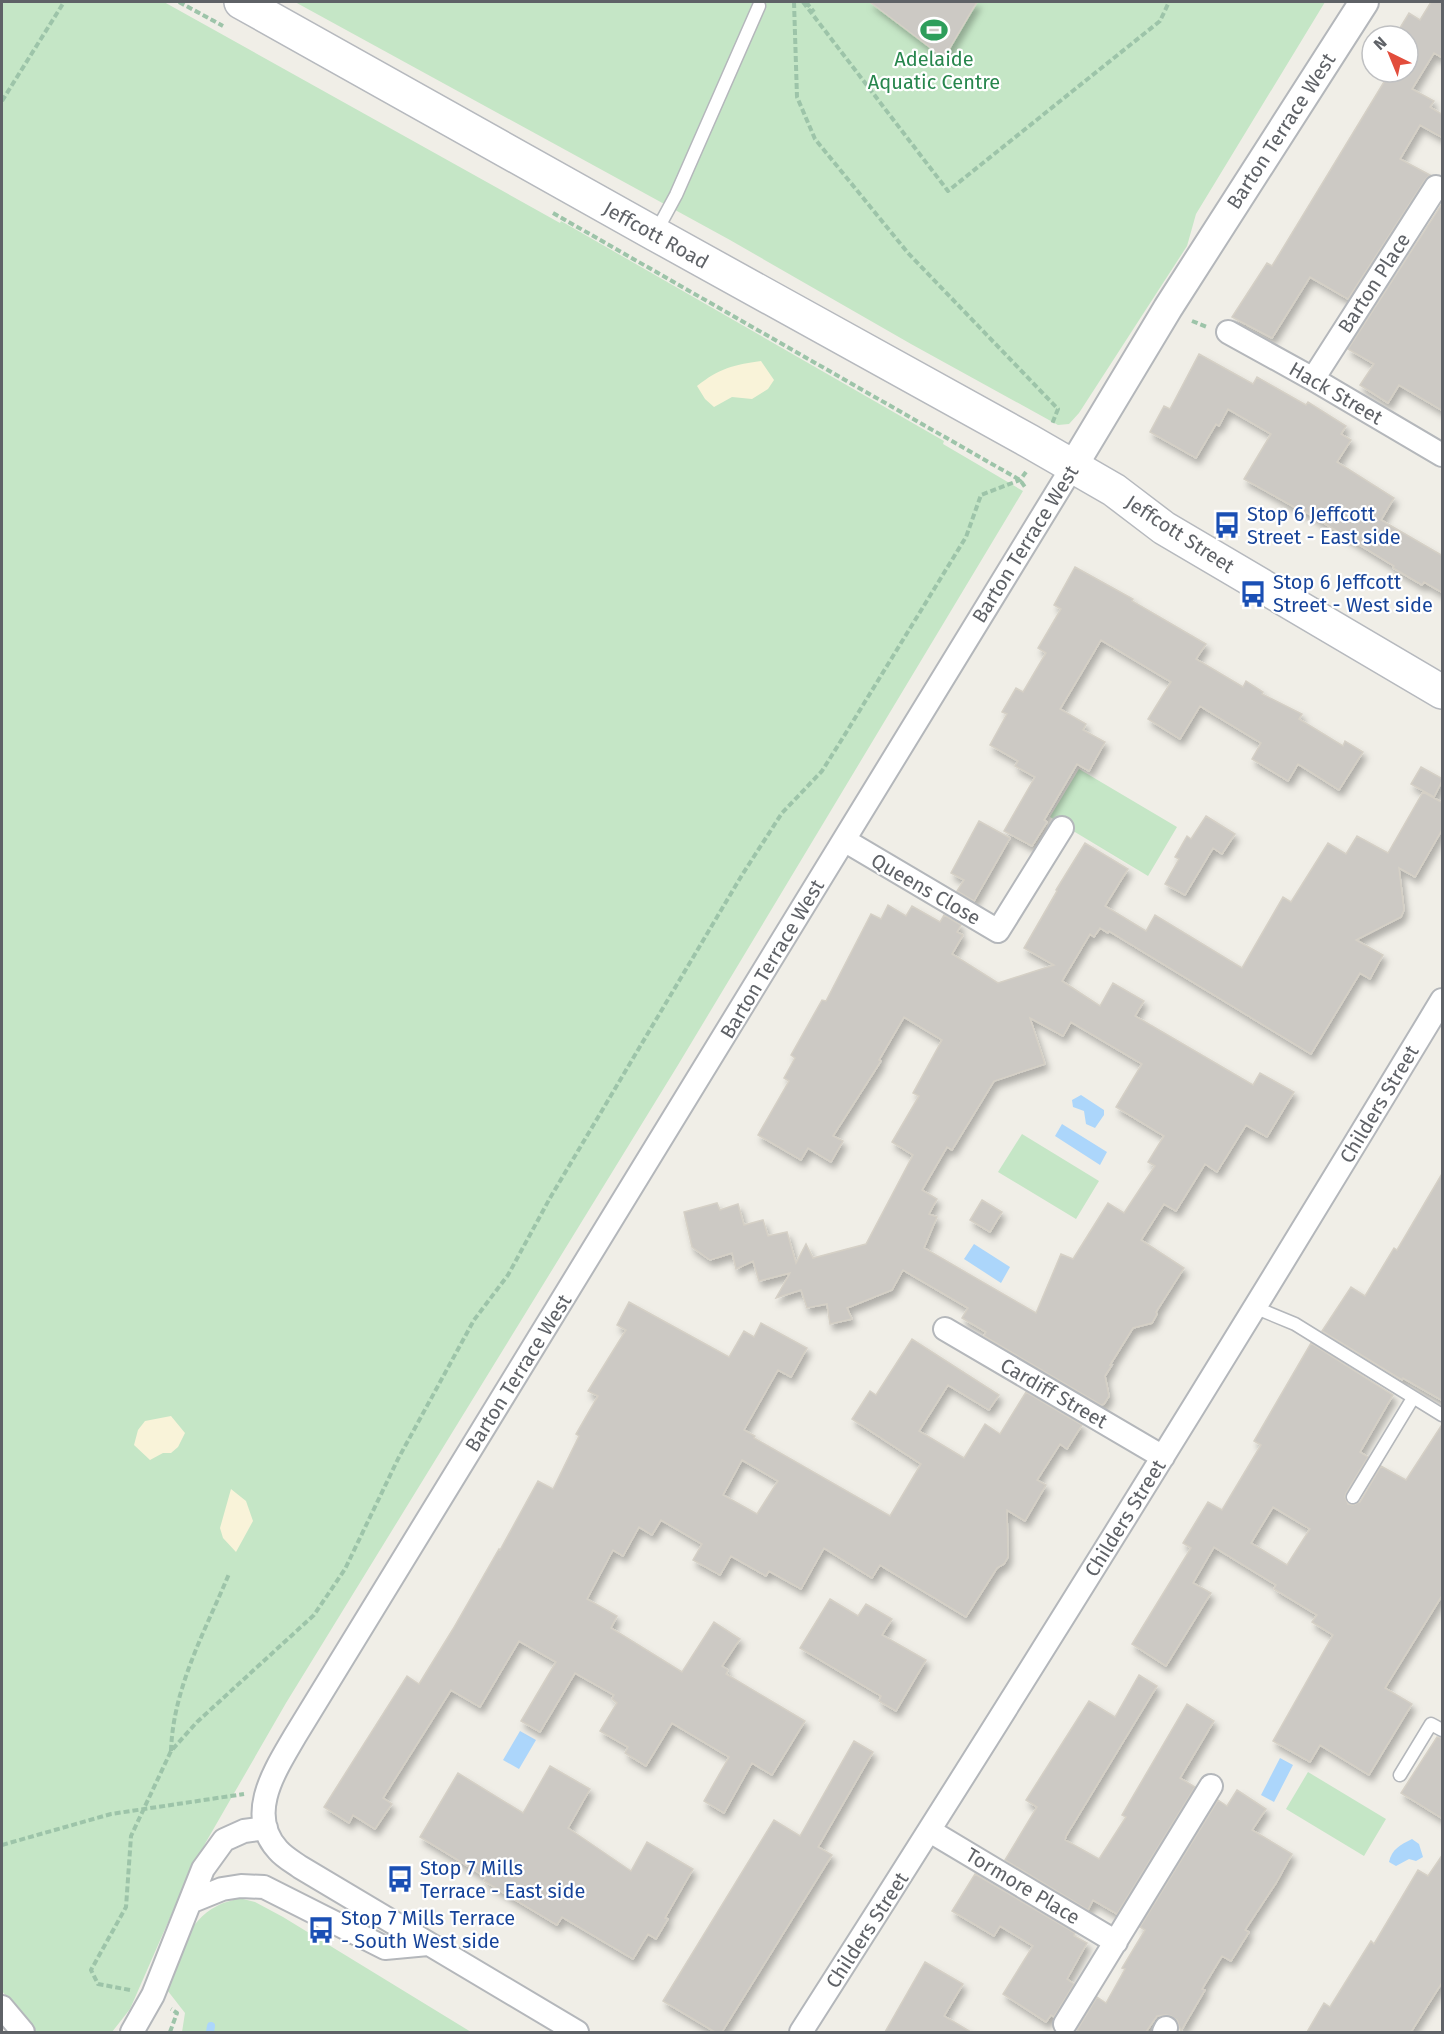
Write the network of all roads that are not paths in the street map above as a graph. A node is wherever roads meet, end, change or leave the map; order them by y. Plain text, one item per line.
1 (1364, 2) edge
2 (759, 6) dead end
3 (235, 16) edge
4 (1436, 187) dead end
5 (655, 234) junction
6 (1228, 332) road end
7 (1312, 379) junction
8 (1443, 455) edge
9 (1073, 466) junction
10 (1443, 692) edge
11 (1062, 828) dead end
12 (844, 840) junction
13 (1443, 1000) edge
14 (1254, 1307) junction
15 (945, 1329) dead end
16 (1413, 1398) junction
17 (1443, 1415) edge
18 (1163, 1457) junction
19 (1353, 1497) dead end
20 (1443, 1730) edge
21 (1400, 1775) dead end
22 (1211, 1786) dead end
23 (266, 1828) junction
24 (930, 1831) junction
25 (190, 1902) junction
26 (1116, 1942) junction
27 (428, 1944) junction
28 (2, 2007) edge
29 (1065, 2025) dead end
30 (22, 2032) edge
31 (132, 2032) edge
32 (577, 2032) edge
33 (801, 2032) edge

1 - 9 street, Barton Terrace West
2 - 5 lane
3 - 5 main road, Jeffcott Road
4 - 7 street, Barton Place
5 - 9 main road, Jeffcott Road
6 - 7 street, Hack Street
7 - 8 street, Hack Street
9 - 10 main road, Jeffcott Street
9 - 12 street, Barton Terrace West
11 - 12 street, Queens Close
12 - 23 street, Barton Terrace West
13 - 14 street, Childers Street
14 - 16 lane
14 - 18 street, Childers Street
15 - 18 street, Cardiff Street
16 - 17 lane
16 - 19 lane
18 - 24 street, Childers Street
20 - 21 lane
22 - 26 street
23 - 25 street
23 - 27 street
24 - 26 street, Tormore Place
24 - 33 street, Childers Street
25 - 27 street
25 - 31 street
26 - 29 street
27 - 32 street
28 - 30 street

